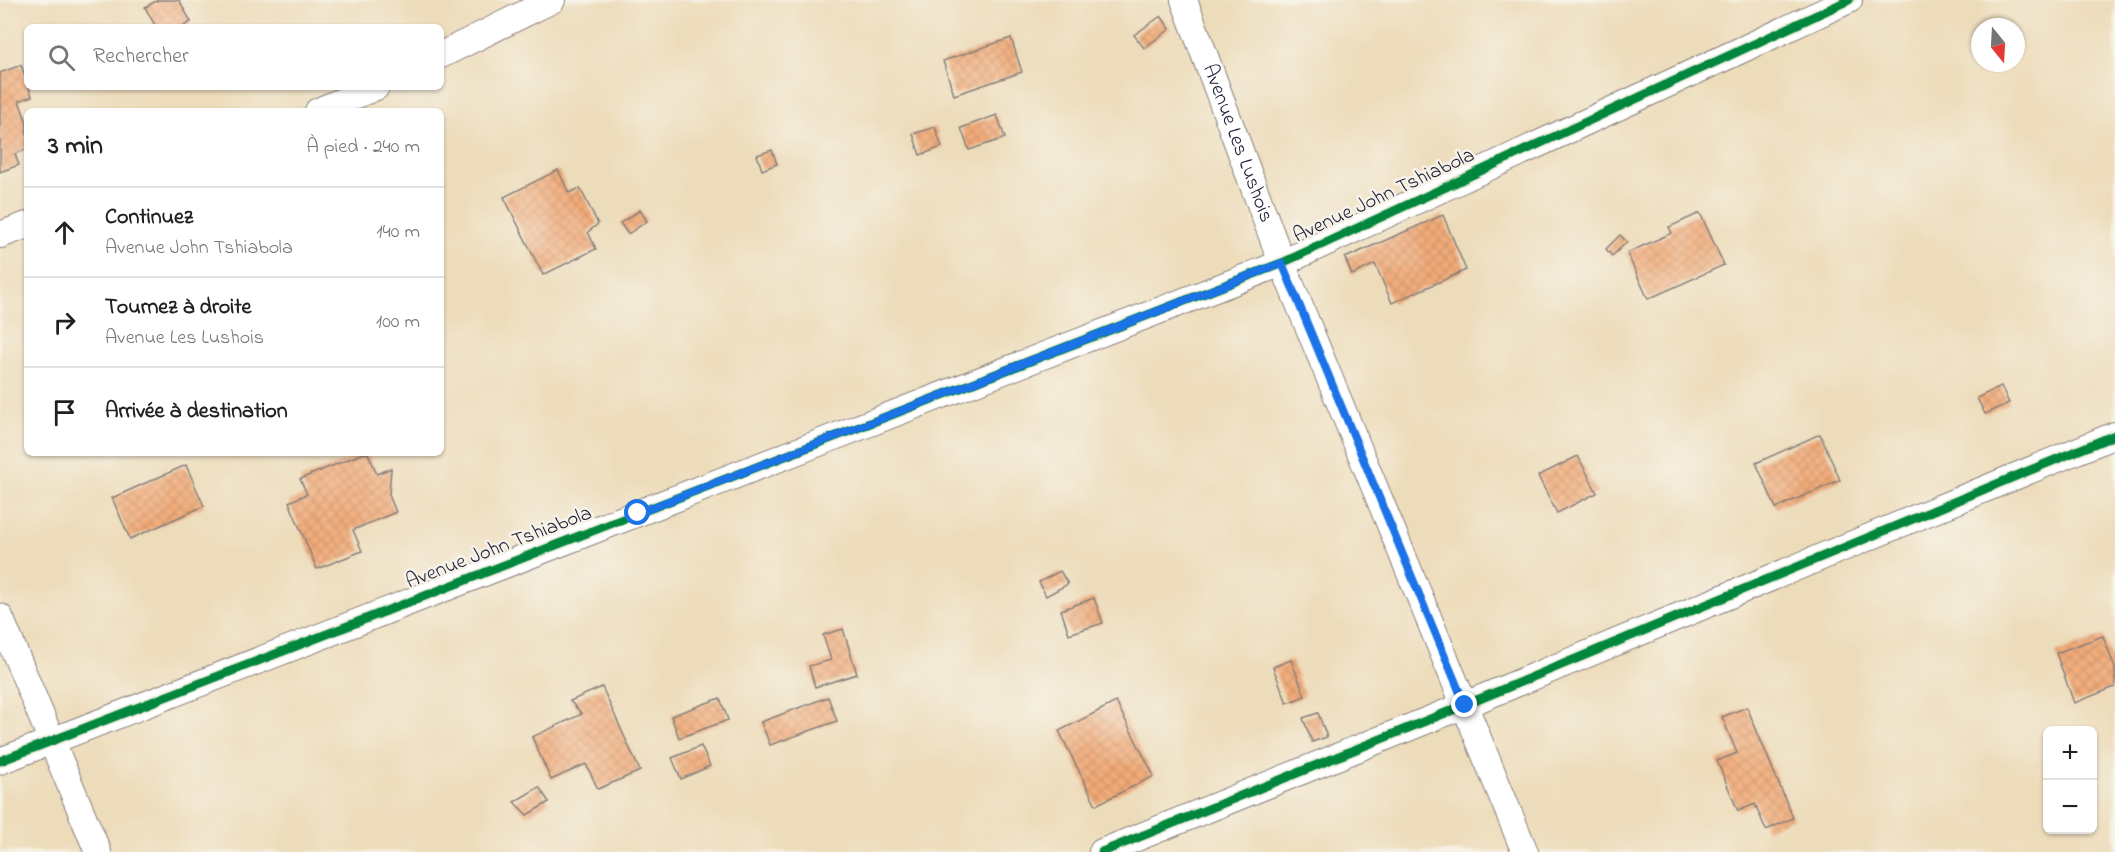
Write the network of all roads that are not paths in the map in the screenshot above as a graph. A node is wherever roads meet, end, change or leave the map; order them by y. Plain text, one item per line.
1 (552, 0) edge
2 (1184, 0) edge
3 (1849, 0) edge
4 (444, 54) edge
5 (368, 90) edge
6 (325, 108) edge
7 (24, 226) edge
8 (0, 235) edge
9 (1282, 263) junction
10 (2115, 435) edge
11 (0, 616) edge
12 (1465, 705) junction
13 (51, 741) junction
14 (0, 761) edge
15 (98, 852) edge
16 (1102, 852) edge
17 (1525, 852) edge

1 - 4 street
2 - 9 street, Avenue Les Lushois
3 - 9 street, Avenue John Tshiabola
5 - 6 street
7 - 8 street
9 - 12 street, Avenue Les Lushois
9 - 13 street, Avenue John Tshiabola
10 - 12 street
11 - 13 street
12 - 16 street
12 - 17 street, Avenue Les Lushois
13 - 14 street, Avenue John Tshiabola
13 - 15 street

